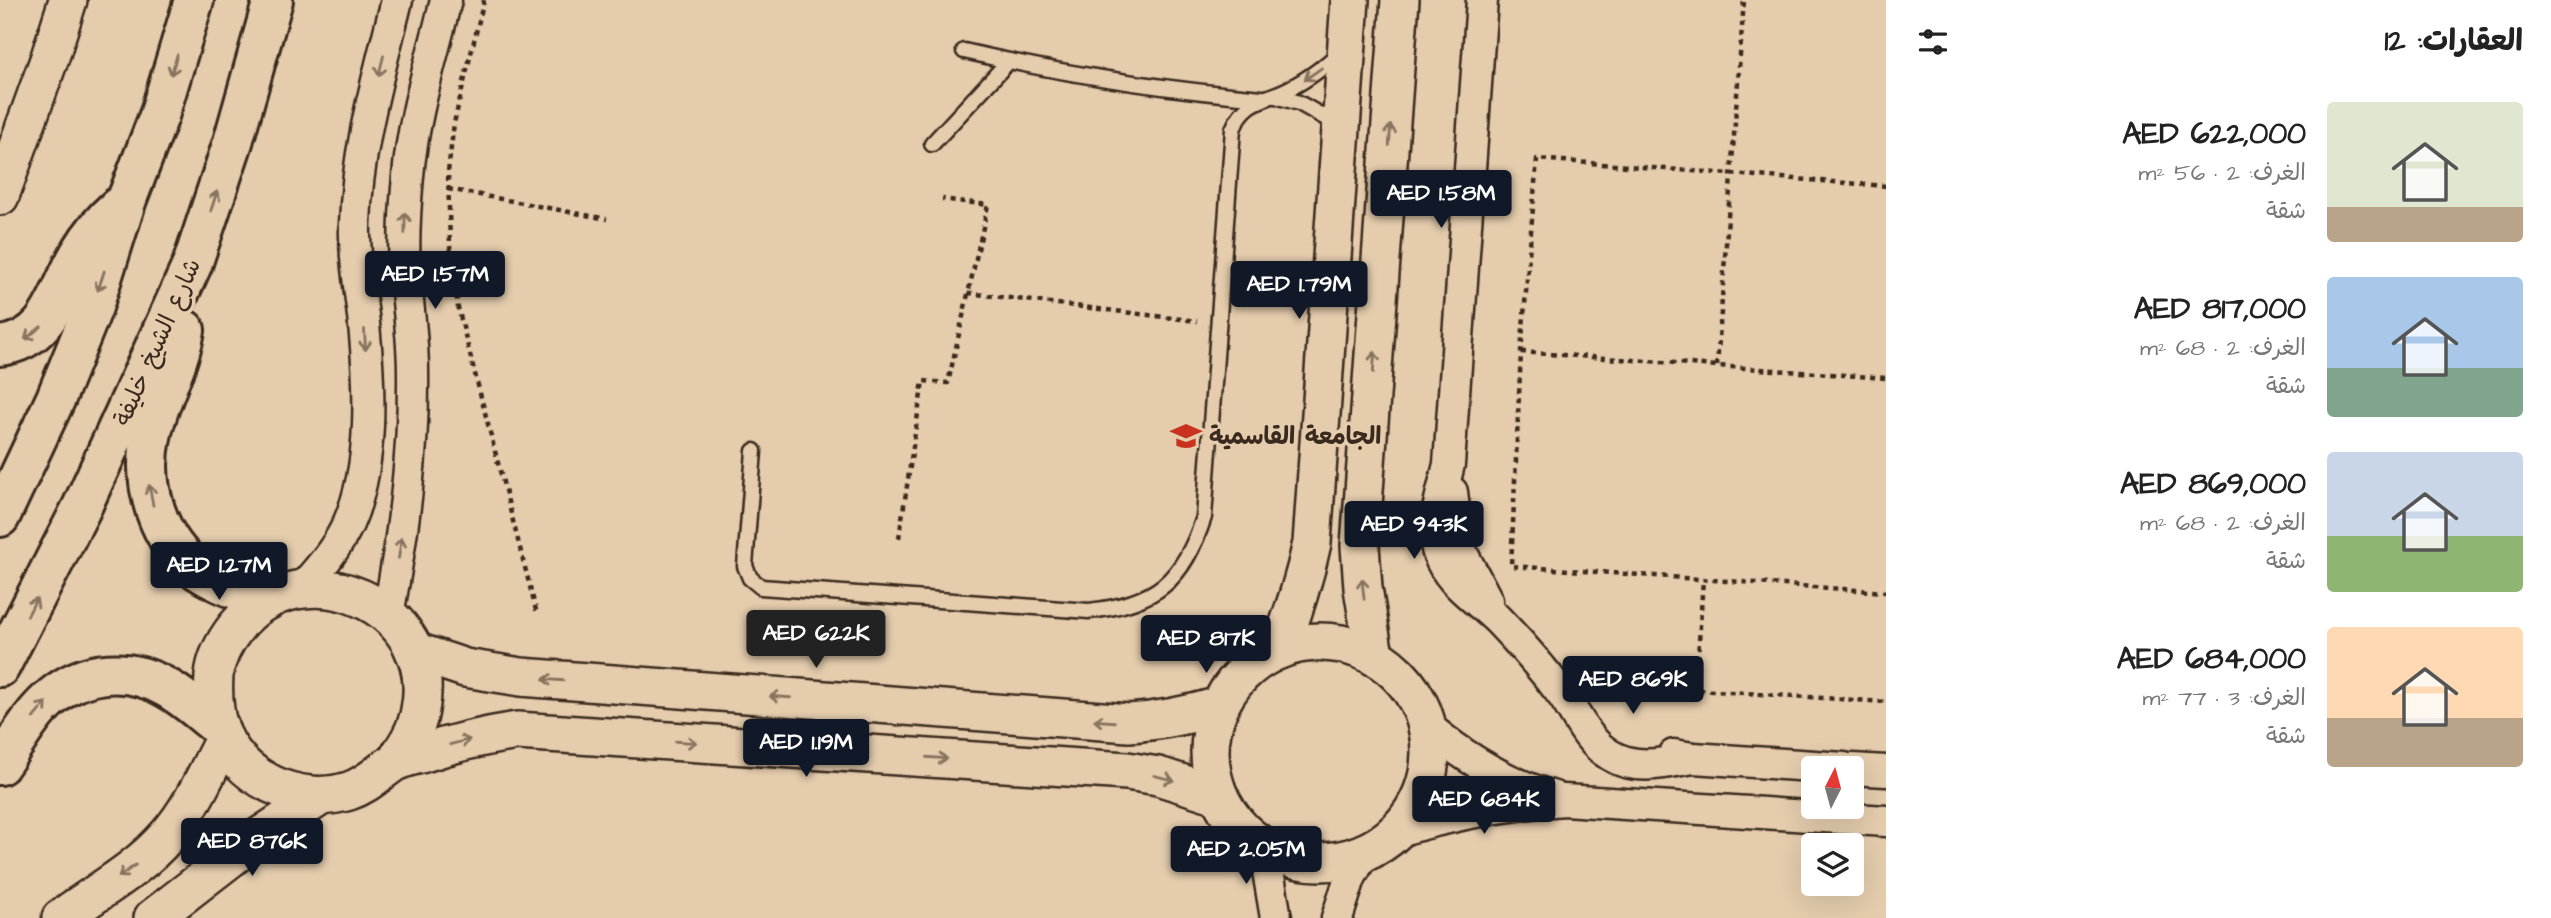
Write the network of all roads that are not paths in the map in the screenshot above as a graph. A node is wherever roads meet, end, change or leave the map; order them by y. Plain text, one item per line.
1 (68, 0) edge
2 (194, 0) edge
3 (273, 0) edge
4 (397, 0) edge
5 (446, 0) edge
6 (1350, 0) edge
7 (1400, 0) edge
8 (1482, 0) edge
9 (1347, 46) junction
10 (964, 51) dead end
11 (1008, 62) junction
12 (1269, 97) junction
13 (1341, 127) junction
14 (932, 144) dead end
15 (3, 182) edge
16 (127, 199) junction
17 (192, 265) junction
18 (0, 346) edge
19 (754, 451) dead end
20 (0, 517) edge
21 (285, 594) junction
22 (388, 615) junction
23 (1279, 650) junction
24 (414, 652) junction
25 (1374, 656) junction
26 (0, 667) edge
27 (1220, 706) junction
28 (1428, 727) junction
29 (221, 733) junction
30 (395, 762) junction
31 (0, 765) edge
32 (1801, 765) edge
33 (1864, 770) edge
34 (1886, 771) edge
35 (1218, 795) junction
36 (321, 796) junction
37 (1564, 800) junction
38 (1886, 821) edge
39 (1398, 831) junction
40 (1264, 847) junction
41 (1363, 854) junction
42 (61, 918) edge
43 (153, 918) edge
44 (1276, 918) edge
45 (1337, 918) edge

1 - 15 street
2 -> 16 highway
17 -> 3 highway, شارع الشيخ خليفة
4 -> 21 street
22 -> 5 street
6 - 9 street
25 -> 7 street
8 - 32 street
9 -> 12 lane
9 - 13 street
10 - 11 lane
11 - 12 lane
11 - 14 lane
12 - 13 lane
12 - 19 lane
13 - 23 street
16 -> 18 highway
16 -> 20 highway
21 -> 17 highway
26 -> 17 highway, شارع الشيخ خليفة
21 - 22 street
21 - 29 street
22 - 24 street
23 - 25 street
23 - 27 street
27 -> 24 street
24 - 30 street
25 - 28 street
27 - 35 street
28 - 37 street
28 - 39 street
31 -> 29 highway
29 - 36 street
29 -> 42 street
30 -> 35 street
30 - 36 street
33 - 34 street
35 - 40 street
36 - 43 street
37 - 38 street
37 - 39 street
39 - 41 street
40 - 41 street
40 - 44 street
41 - 45 street

